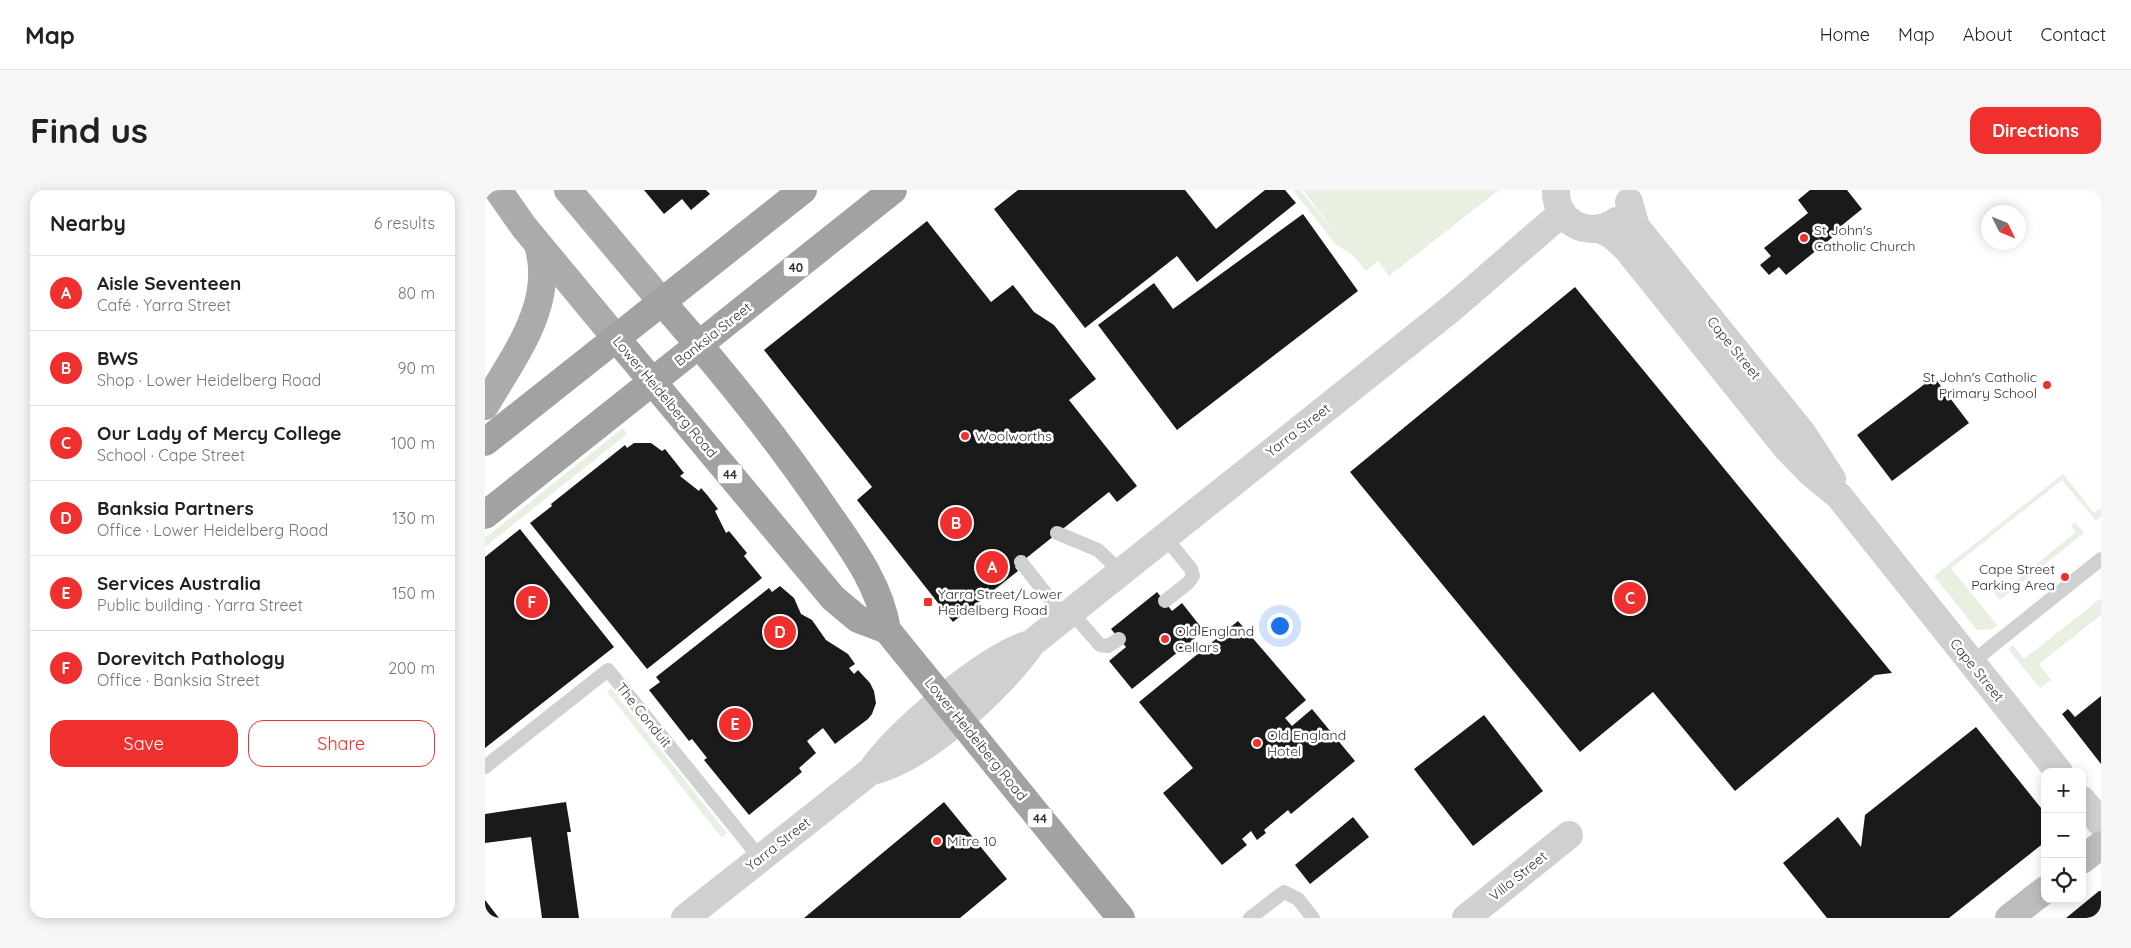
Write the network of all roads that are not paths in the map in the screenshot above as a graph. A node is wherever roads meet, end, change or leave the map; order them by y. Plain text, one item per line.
1 (498, 190) edge
2 (568, 190) edge
3 (803, 190) edge
4 (893, 190) edge
5 (1629, 196) edge
6 (1559, 202) edge
7 (1600, 229) junction
8 (537, 244) junction
9 (663, 302) junction
10 (617, 338) junction
11 (699, 345) junction
12 (653, 382) junction
13 (485, 406) edge
14 (485, 442) edge
15 (1839, 496) junction
16 (485, 515) edge
17 (1057, 533) dead end
18 (1165, 536) junction
19 (2101, 560) edge
20 (1021, 562) dead end
21 (1121, 572) junction
22 (1165, 602) dead end
23 (1068, 614) junction
24 (887, 630) junction
25 (1119, 639) dead end
26 (1971, 662) junction
27 (951, 709) junction
28 (485, 767) edge
29 (2056, 768) edge
30 (2086, 805) edge
31 (2101, 824) edge
32 (1569, 835) dead end
33 (2101, 845) edge
34 (760, 858) junction
35 (2085, 858) edge
36 (2041, 893) edge
37 (685, 918) edge
38 (1121, 918) edge
39 (1250, 918) edge
40 (1313, 918) edge
41 (1466, 918) edge
42 (2009, 918) edge

1 - 8 main road, Lower Heidelberg Road / 44
2 - 9 main road, Lower Heidelberg Road / 44
3 - 9 highway
4 - 11 highway, Banksia Street / 40
5 - 7 street
5 - 15 street, Cape Street
6 - 7 street
6 - 18 street, Yarra Street
7 - 15 street, Cape Street
8 - 10 main road, Lower Heidelberg Road / 44
8 - 13 main road
9 - 10 highway
9 - 11 highway, Lower Heidelberg Road / 44
10 - 12 highway, Lower Heidelberg Road / 44
10 - 14 highway
11 - 12 highway, Banksia Street / 40
11 - 24 highway, Lower Heidelberg Road / 44
12 - 16 highway, Banksia Street / 40
12 - 24 highway, Lower Heidelberg Road / 44
15 - 26 street, Cape Street
17 - 21 lane
18 - 21 street, Yarra Street
18 - 22 lane
19 - 26 lane
20 - 23 lane
21 - 23 street, Yarra Street
23 - 25 lane
23 - 27 street, Yarra Street
24 - 27 highway, Lower Heidelberg Road / 44
26 - 29 street, Cape Street
27 - 34 street, Yarra Street
27 - 38 highway, Lower Heidelberg Road / 44
28 - 34 lane, The Conduit
30 - 31 street
32 - 41 street, Villa Street
33 - 35 main road
34 - 37 street, Yarra Street
36 - 42 main road
39 - 40 lane

